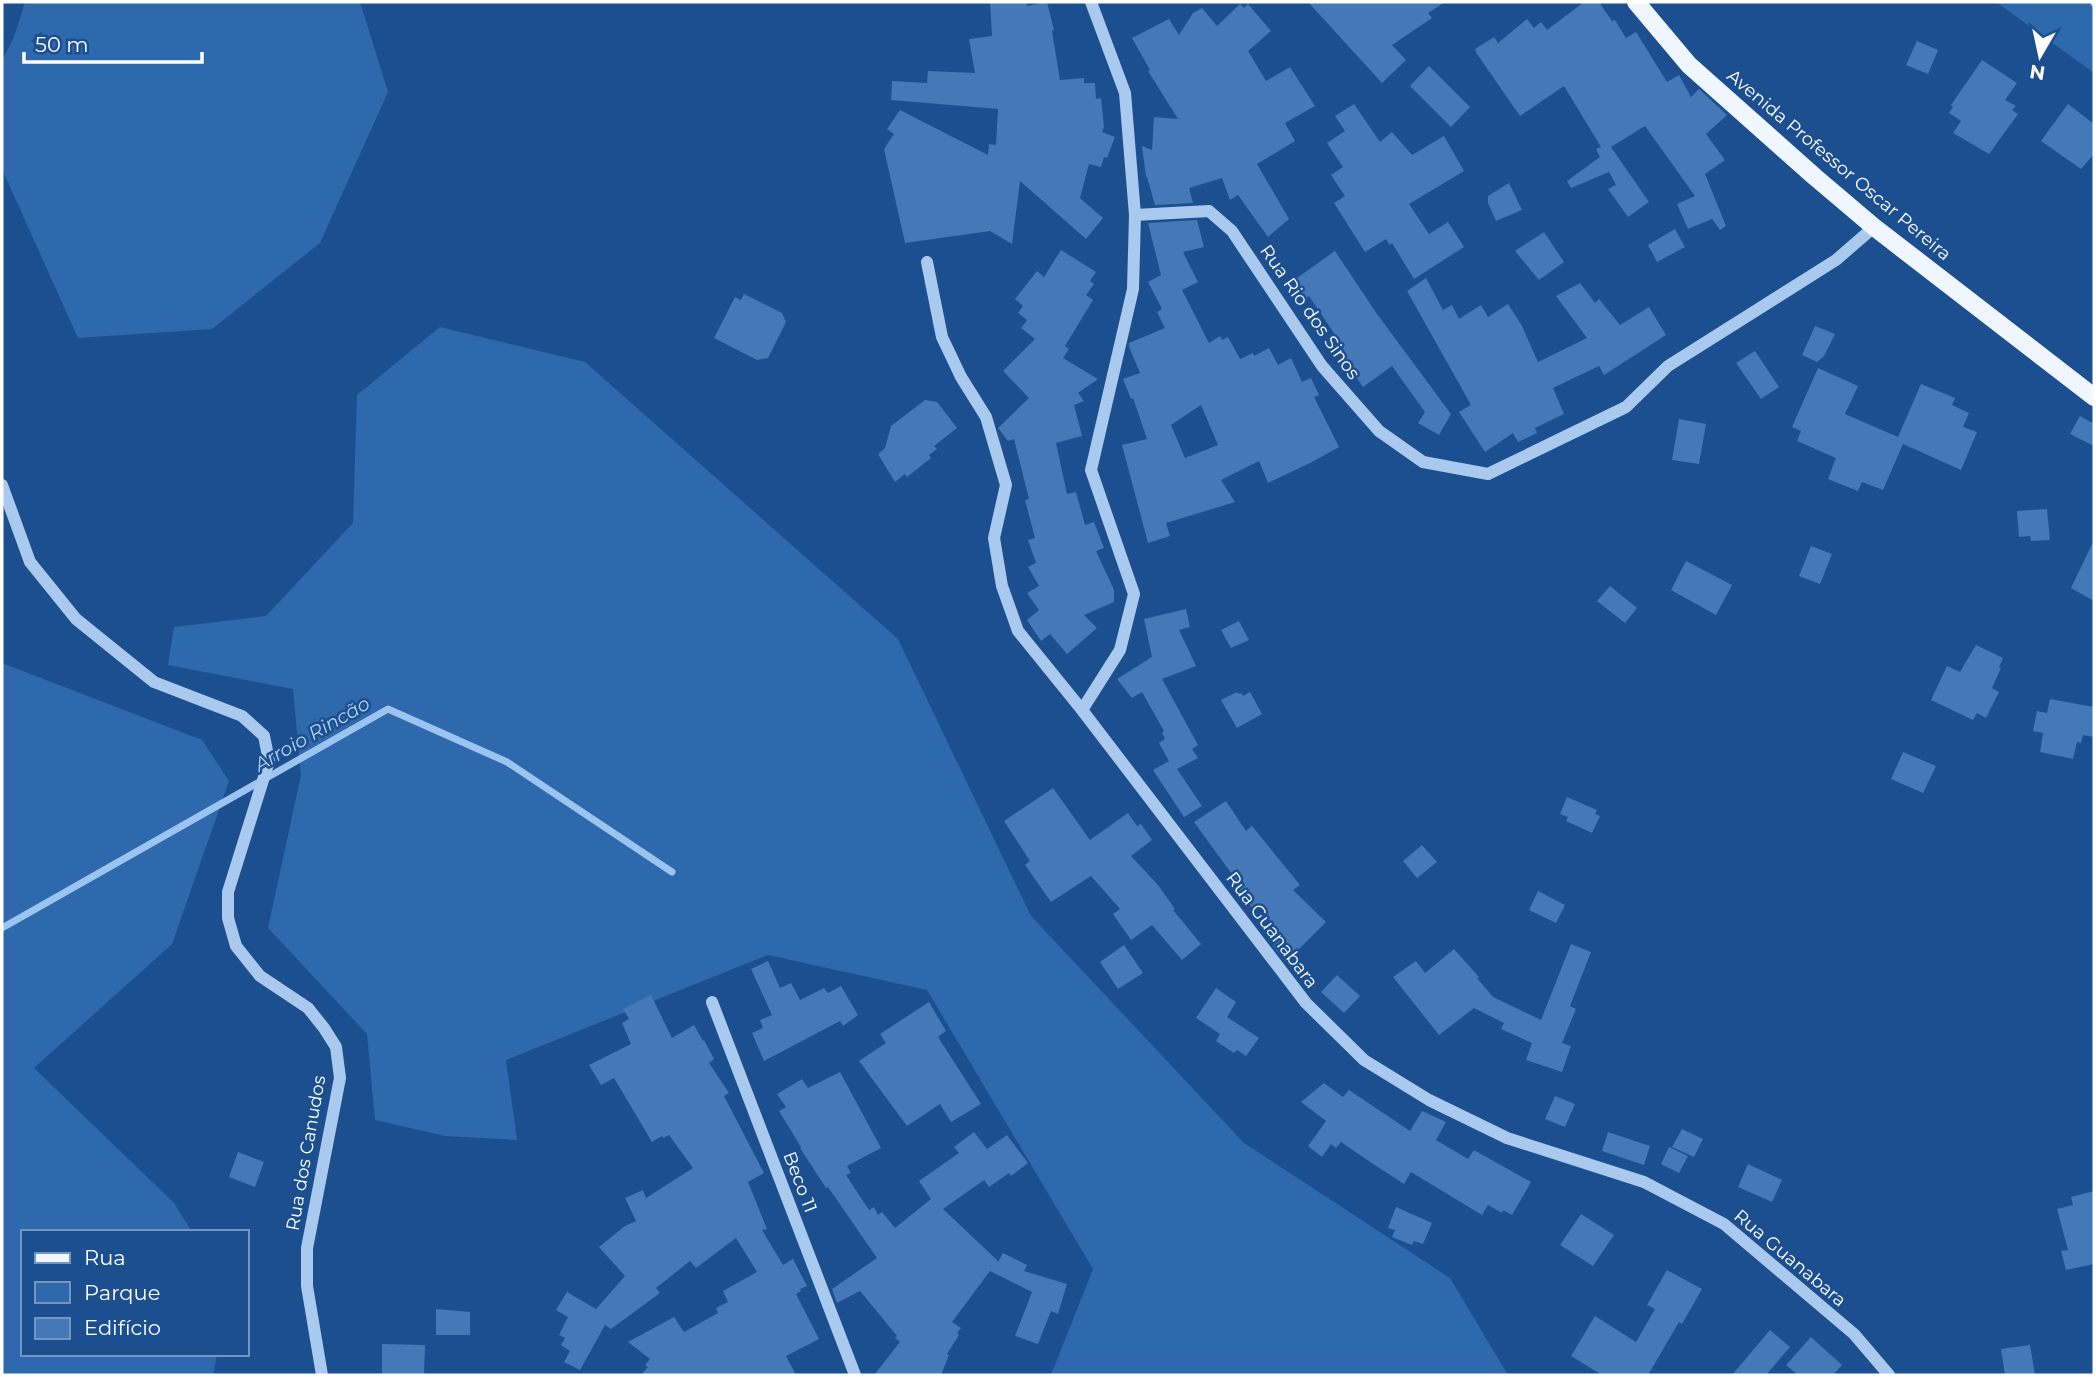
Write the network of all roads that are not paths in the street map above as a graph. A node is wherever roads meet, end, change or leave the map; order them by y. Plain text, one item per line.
1 (1091, 2) edge
2 (1636, 2) edge
3 (1135, 215) junction
4 (1874, 227) junction
5 (927, 262) dead end
6 (2094, 397) edge
7 (2, 485) edge
8 (1082, 710) junction
9 (712, 1002) dead end
10 (322, 1375) edge
11 (855, 1375) edge
12 (1889, 1375) edge

1 - 3 street
2 - 4 main road, Avenida Professor Oscar Pereira
3 - 4 street, Rua Rio dos Sinos
3 - 8 street
4 - 6 main road, Avenida Professor Oscar Pereira
5 - 8 street, Rua Guanabara
7 - 10 street, Rua dos Canudos
8 - 12 street, Rua Guanabara
9 - 11 street, Beco 11

